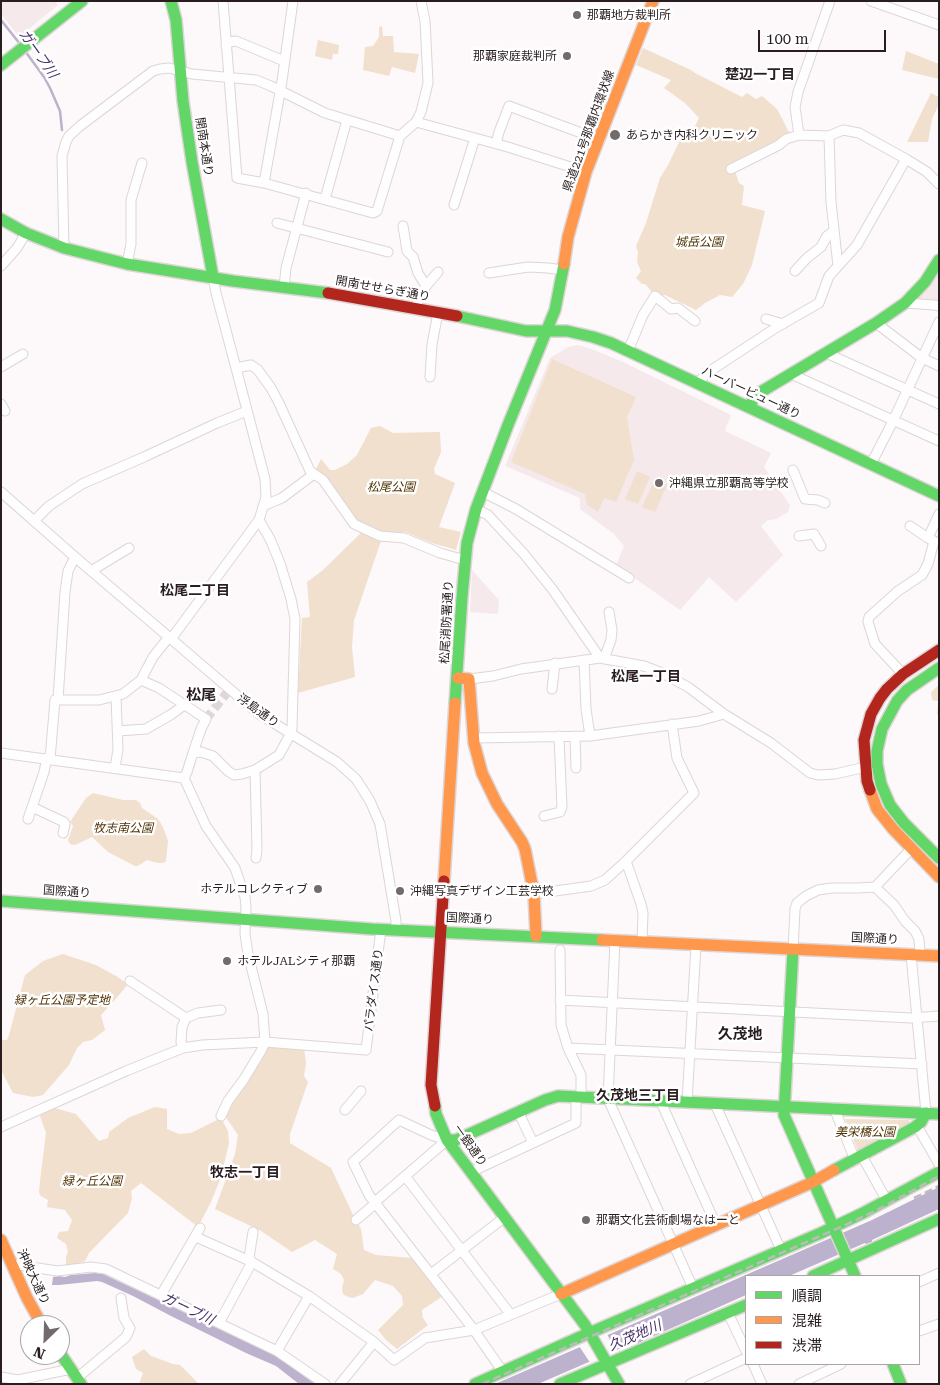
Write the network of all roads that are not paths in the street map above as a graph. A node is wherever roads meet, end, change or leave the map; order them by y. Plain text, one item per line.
1 (82, 1) edge
2 (171, 1) edge
3 (178, 1) edge
4 (223, 1) edge
5 (293, 1) edge
6 (421, 1) edge
7 (653, 1) edge
8 (830, 1) edge
9 (870, 1) edge
10 (176, 20) junction
11 (939, 25) edge
12 (226, 45) junction
13 (284, 61) junction
14 (1, 64) edge
15 (180, 70) junction
16 (228, 77) junction
17 (280, 91) junction
18 (347, 120) junction
19 (416, 122) junction
20 (799, 135) junction
21 (400, 136) junction
22 (829, 136) junction
23 (475, 138) junction
24 (600, 140) junction
25 (496, 144) junction
26 (906, 159) junction
27 (142, 163) dead end
28 (731, 169) dead end
29 (586, 172) junction
30 (264, 182) junction
31 (939, 184) edge
32 (306, 193) junction
33 (325, 199) junction
34 (454, 205) dead end
35 (1, 219) edge
36 (277, 223) dead end
37 (403, 226) dead end
38 (296, 228) junction
39 (834, 231) junction
40 (26, 233) junction
41 (64, 248) junction
42 (388, 252) dead end
43 (939, 260) edge
44 (127, 264) junction
45 (1, 266) edge
46 (838, 266) junction
47 (563, 270) junction
48 (438, 272) dead end
49 (795, 272) dead end
50 (489, 274) dead end
51 (213, 277) junction
52 (426, 286) junction
53 (284, 288) junction
54 (906, 303) junction
55 (939, 306) edge
56 (416, 309) junction
57 (438, 313) junction
58 (766, 319) dead end
59 (695, 321) dead end
60 (783, 324) junction
61 (876, 324) junction
62 (938, 325) edge
63 (547, 331) junction
64 (628, 350) junction
65 (826, 353) junction
66 (23, 354) dead end
67 (922, 358) junction
68 (939, 366) edge
69 (1, 367) edge
70 (236, 368) junction
71 (791, 374) junction
72 (430, 377) dead end
73 (699, 384) junction
74 (907, 389) junction
75 (939, 404) edge
76 (750, 407) junction
77 (247, 411) junction
78 (893, 421) junction
79 (939, 441) edge
80 (871, 464) junction
81 (793, 470) dead end
82 (314, 474) junction
83 (1, 492) edge
84 (483, 492) junction
85 (939, 496) edge
86 (826, 503) dead end
87 (265, 505) junction
88 (476, 509) junction
89 (939, 514) edge
90 (259, 520) junction
91 (34, 521) junction
92 (910, 526) dead end
93 (799, 536) dead end
94 (928, 538) junction
95 (821, 546) dead end
96 (130, 548) dead end
97 (75, 557) junction
98 (465, 560) junction
99 (91, 571) junction
100 (629, 578) dead end
101 (609, 612) dead end
102 (170, 638) junction
103 (939, 650) edge
104 (602, 658) junction
105 (584, 660) junction
106 (555, 663) junction
107 (939, 668) edge
108 (903, 674) junction
109 (463, 678) junction
110 (141, 680) junction
111 (552, 690) dead end
112 (116, 697) junction
113 (58, 700) junction
114 (184, 705) junction
115 (724, 714) junction
116 (672, 724) junction
117 (118, 731) junction
118 (291, 733) junction
119 (454, 736) junction
120 (559, 736) junction
121 (575, 736) junction
122 (590, 736) junction
123 (474, 738) junction
124 (1, 753) edge
125 (192, 753) junction
126 (48, 758) junction
127 (877, 764) junction
128 (865, 767) junction
129 (115, 768) junction
130 (576, 768) dead end
131 (255, 770) junction
132 (184, 778) junction
133 (32, 807) junction
134 (544, 816) dead end
135 (28, 819) dead end
136 (63, 833) dead end
137 (912, 848) junction
138 (256, 858) dead end
139 (939, 858) edge
140 (626, 861) junction
141 (939, 877) edge
142 (875, 887) junction
143 (534, 894) junction
144 (1, 901) edge
145 (246, 919) junction
146 (381, 929) junction
147 (396, 930) junction
148 (441, 932) junction
149 (536, 936) junction
150 (615, 941) junction
151 (642, 942) junction
152 (696, 945) junction
153 (560, 950) dead end
154 (793, 950) junction
155 (916, 955) junction
156 (939, 956) edge
157 (130, 981) dead end
158 (560, 1000) junction
159 (612, 1003) junction
160 (692, 1007) junction
161 (221, 1010) dead end
162 (789, 1011) junction
163 (939, 1016) edge
164 (917, 1017) junction
165 (186, 1018) junction
166 (265, 1042) junction
167 (183, 1048) junction
168 (568, 1048) junction
169 (609, 1049) junction
170 (690, 1053) junction
171 (787, 1057) junction
172 (922, 1064) junction
173 (361, 1091) dead end
174 (579, 1097) junction
175 (608, 1098) junction
176 (660, 1100) junction
177 (687, 1102) junction
178 (715, 1104) junction
179 (784, 1106) junction
180 (834, 1108) junction
181 (345, 1110) dead end
182 (518, 1112) junction
183 (926, 1113) junction
184 (939, 1114) edge
185 (221, 1116) dead end
186 (917, 1126) junction
187 (1, 1127) edge
188 (447, 1140) junction
189 (533, 1143) junction
190 (859, 1158) junction
191 (939, 1164) edge
192 (471, 1172) junction
193 (939, 1172) edge
194 (405, 1176) junction
195 (814, 1182) junction
196 (887, 1201) junction
197 (375, 1203) junction
198 (761, 1205) junction
199 (505, 1217) junction
200 (939, 1219) edge
201 (356, 1220) dead end
202 (716, 1225) junction
203 (200, 1228) dead end
204 (835, 1231) junction
205 (253, 1232) dead end
206 (196, 1237) junction
207 (1, 1240) edge
208 (673, 1244) junction
209 (462, 1250) junction
210 (781, 1250) junction
211 (847, 1258) junction
212 (252, 1262) junction
213 (12, 1264) junction
214 (939, 1273) edge
215 (431, 1274) junction
216 (815, 1275) edge
217 (855, 1275) edge
218 (920, 1282) edge
219 (693, 1288) junction
220 (562, 1294) junction
221 (161, 1295) junction
222 (309, 1296) junction
223 (121, 1298) dead end
224 (745, 1305) edge
225 (728, 1313) junction
226 (36, 1315) edge
227 (511, 1315) junction
228 (219, 1323) junction
229 (939, 1324) edge
230 (474, 1330) junction
231 (920, 1331) edge
232 (592, 1336) junction
233 (374, 1342) junction
234 (745, 1349) edge
235 (276, 1351) junction
236 (745, 1358) edge
237 (606, 1361) junction
238 (68, 1365) edge
239 (752, 1365) edge
240 (839, 1365) edge
241 (892, 1365) edge
242 (503, 1372) junction
243 (1, 1377) edge
244 (76, 1377) edge
245 (325, 1384) edge
246 (340, 1384) edge
247 (475, 1384) edge
248 (560, 1384) edge
249 (619, 1384) edge
250 (690, 1384) edge
251 (762, 1384) edge
252 (799, 1384) edge
253 (901, 1384) edge

1 - 14 street
2 - 10 street, 開南本通り
3 - 10 street, 開南本通り
4 - 12 street
5 - 13 street
6 - 19 street
7 - 24 street, 県道221号那覇内環状線
8 - 20 street
9 - 11 street
10 - 15 street, 開南本通り
12 - 13 street
12 - 16 street
13 - 17 street
15 - 16 street
15 - 41 street
15 - 51 street, 開南本通り
16 - 17 street
16 - 30 street
17 - 18 street
17 - 30 street
18 - 21 street
18 - 33 street
19 - 21 street
19 - 23 street
20 - 22 street
20 - 28 street
21 - 33 street
22 - 26 street
22 - 39 street
23 - 25 street
23 - 34 street
24 - 25 street
24 - 29 street, 県道221号那覇内環状線
25 - 29 street
26 - 31 street
26 - 46 street
27 - 44 street
29 - 47 street, 県道221号那覇内環状線
30 - 32 street
32 - 33 street
32 - 38 street
35 - 40 street, 開南せせらぎ通り
36 - 38 street
37 - 52 street
38 - 42 street
38 - 53 street
39 - 46 street
39 - 49 street
40 - 41 street, 開南せせらぎ通り
40 - 45 street
41 - 44 street, 開南せせらぎ通り
43 - 54 street
44 - 51 street, 開南せせらぎ通り
46 - 60 street
47 - 50 street
47 - 63 street, 県道221号那覇内環状線
48 - 52 street
51 - 53 street, 開南せせらぎ通り
51 - 70 street
52 - 56 street
53 - 56 street, 開南せせらぎ通り
54 - 55 street
54 - 61 street
56 - 57 street, 開南せせらぎ通り
57 - 63 street, 開南せせらぎ通り
57 - 72 street
58 - 60 street
59 - 64 street
60 - 73 street
61 - 65 street
61 - 67 street
62 - 67 street
63 - 64 street, ハーバービュー通り
63 - 84 street, 松尾消防署通り
64 - 73 street, ハーバービュー通り
65 - 71 street
65 - 74 street
66 - 69 street
67 - 68 street
67 - 74 street
70 - 77 street
70 - 82 street
71 - 76 street
71 - 78 street
73 - 76 street, ハーバービュー通り
74 - 75 street
74 - 78 street
76 - 80 street, ハーバービュー通り
77 - 87 street
77 - 91 street
78 - 79 street
78 - 80 street
80 - 85 street, ハーバービュー通り
81 - 86 street
82 - 87 street
82 - 98 street
83 - 91 street, 浮島通り
84 - 88 street, 松尾消防署通り
84 - 100 street
87 - 90 street
88 - 98 street, 松尾消防署通り
88 - 104 street
89 - 94 street
90 - 102 street
90 - 118 street
91 - 97 street, 浮島通り
92 - 94 street
93 - 95 street
94 - 108 street
96 - 99 street
97 - 99 street, 浮島通り
97 - 113 street
98 - 109 street, 松尾消防署通り
99 - 102 street, 浮島通り
101 - 104 street
102 - 110 street
102 - 118 street, 浮島通り
103 - 108 street
104 - 105 street
104 - 115 street
105 - 106 street
105 - 122 street
106 - 109 street
106 - 111 street
107 - 127 street
108 - 128 street
109 - 119 street, 一銀通り
109 - 123 street, 松尾消防署通り
110 - 112 street
110 - 114 street
112 - 113 street
112 - 117 street
113 - 126 street
114 - 117 street
114 - 125 street
115 - 116 street
115 - 128 street
116 - 122 street
116 - 140 street
117 - 129 street
118 - 131 street
118 - 147 street, 浮島通り
119 - 123 street
119 - 148 street, 一銀通り
120 - 121 street
120 - 123 street
120 - 134 street
121 - 122 street
121 - 130 street
123 - 143 street, 松尾消防署通り
124 - 126 street
125 - 131 street
125 - 132 street
126 - 129 street
126 - 133 street
127 - 128 street
127 - 139 street
128 - 137 street
129 - 132 street
131 - 138 street
132 - 145 street
133 - 135 street
133 - 136 street
137 - 141 street
137 - 142 street
140 - 143 street
140 - 151 street
142 - 154 street
142 - 155 street
143 - 149 street, 松尾消防署通り
144 - 145 street, 国際通り
145 - 146 street, 国際通り
145 - 166 street
146 - 147 street, 国際通り
146 - 166 street, パラダイス通り
147 - 148 street, 国際通り
148 - 149 street, 国際通り
148 - 188 street, 一銀通り
149 - 150 street, 国際通り
150 - 151 street, 国際通り
150 - 159 street
151 - 152 street, 国際通り
152 - 154 street, 国際通り
152 - 160 street
153 - 158 street
154 - 155 street, 国際通り
154 - 162 street
155 - 156 street, 国際通り
155 - 164 street
157 - 165 street
158 - 159 street
158 - 168 street
159 - 160 street
159 - 169 street
160 - 162 street
160 - 170 street
161 - 165 street
162 - 164 street
162 - 171 street
163 - 164 street
164 - 172 street
165 - 167 street
166 - 167 street
166 - 185 street
167 - 187 street
168 - 169 street
168 - 174 street
169 - 170 street
169 - 175 street
170 - 171 street
170 - 177 street
171 - 172 street
171 - 179 street
172 - 183 street
173 - 181 street
174 - 175 street
174 - 182 street
174 - 189 street
175 - 176 street
175 - 208 street
176 - 177 street
176 - 202 street
177 - 178 street
178 - 179 street
178 - 198 street
179 - 180 street
179 - 195 street
180 - 183 street
180 - 190 street
182 - 188 street
182 - 189 street
183 - 184 street
183 - 186 street
186 - 190 street
186 - 191 street
188 - 192 street, 一銀通り
188 - 194 street
188 - 197 street
189 - 192 street
190 - 195 street
190 - 196 street
192 - 199 street, 一銀通り
193 - 196 street
194 - 197 street
194 - 209 street
195 - 198 street
195 - 204 street
196 - 204 street
197 - 201 street
197 - 215 street
198 - 202 street
198 - 210 street
199 - 209 street
199 - 220 street, 一銀通り
200 - 211 street
202 - 208 street
203 - 206 street
204 - 210 street
204 - 211 street
205 - 212 street
206 - 212 street
206 - 221 street
207 - 213 street, 沖映大通り
208 - 219 street
208 - 220 street
209 - 215 street
209 - 227 street
210 - 219 street
211 - 216 street
211 - 217 street
212 - 222 street
212 - 228 street
213 - 221 street
213 - 226 street, 沖映大通り
214 - 218 street
215 - 230 street
219 - 232 street
220 - 227 street
220 - 232 street, 一銀通り
221 - 228 street
222 - 233 street
222 - 235 street
223 - 244 street
224 - 225 street
225 - 234 street
225 - 237 street
227 - 230 street
228 - 235 street
229 - 231 street
230 - 233 street
230 - 242 street
232 - 237 street, 一銀通り
232 - 242 street
233 - 246 street
235 - 245 street
236 - 250 street
237 - 248 street
237 - 249 street, 一銀通り
238 - 244 street
239 - 251 street
240 - 252 street
241 - 253 street
242 - 247 street
243 - 244 street

